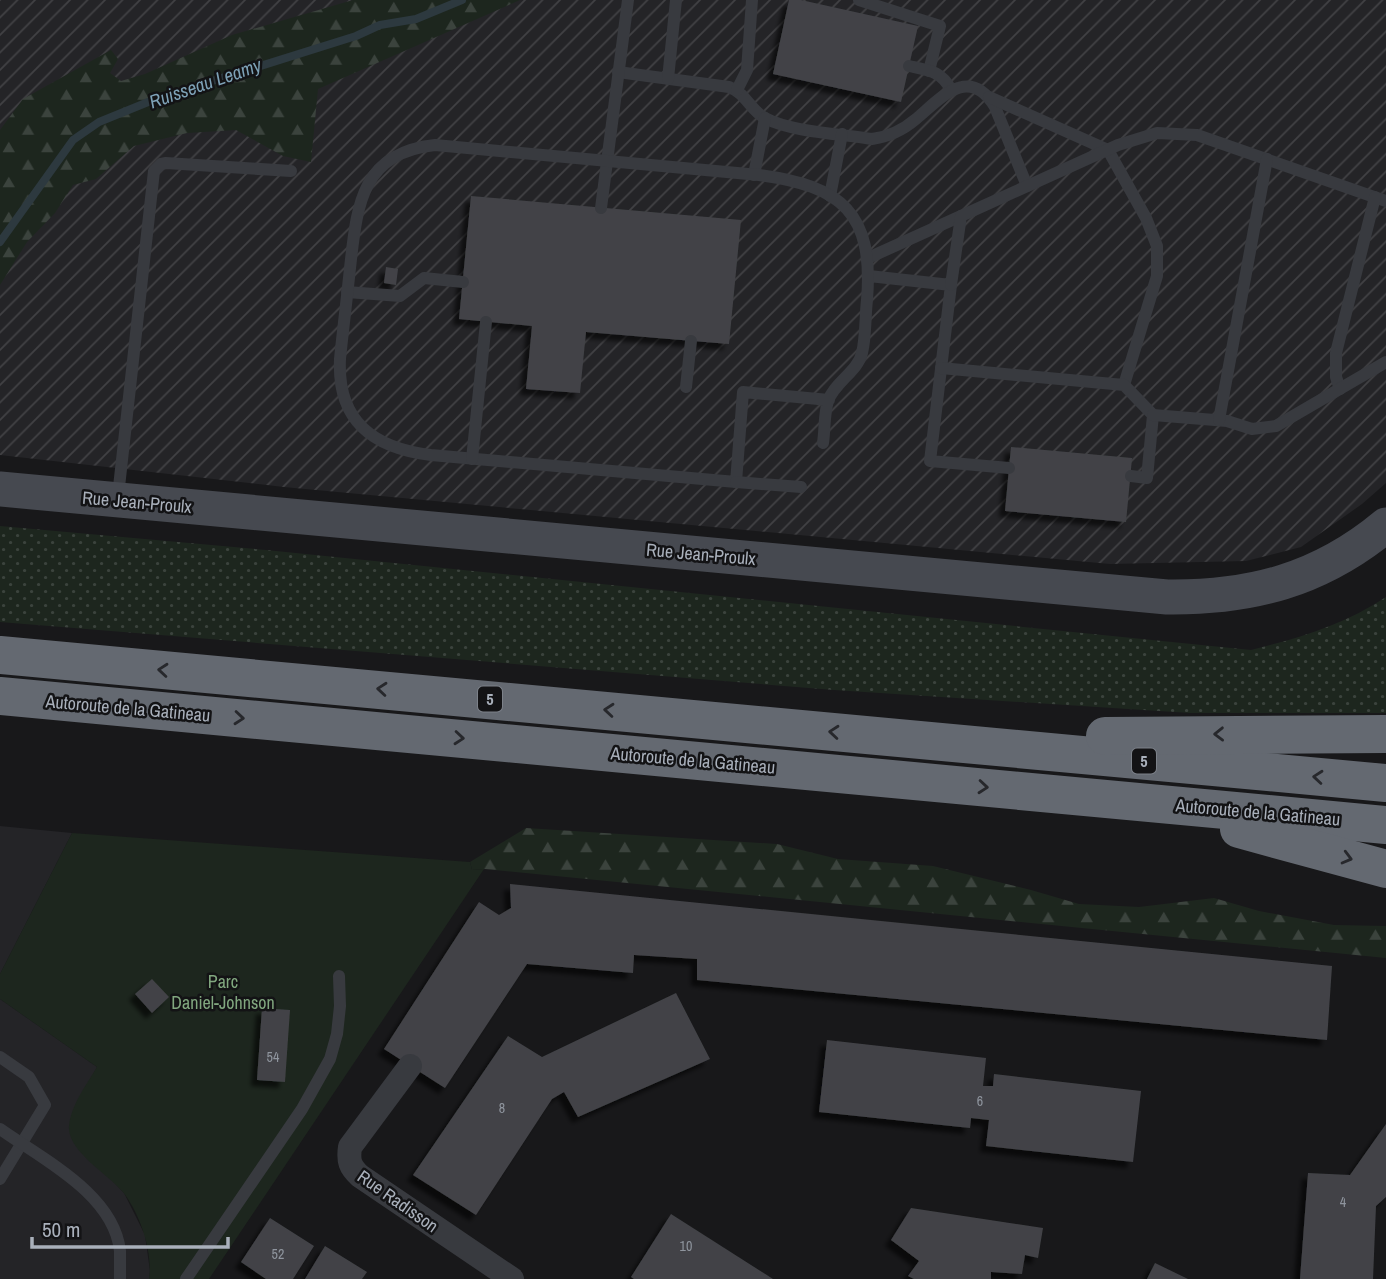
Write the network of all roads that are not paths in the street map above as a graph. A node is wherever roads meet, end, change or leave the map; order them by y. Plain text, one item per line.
1 (628, 0) edge
2 (676, 0) edge
3 (752, 0) edge
4 (859, 0) edge
5 (909, 66) dead end
6 (929, 71) junction
7 (618, 72) junction
8 (668, 79) junction
9 (737, 90) junction
10 (951, 90) junction
11 (989, 97) junction
12 (765, 118) junction
13 (842, 134) junction
14 (1108, 150) junction
15 (1267, 159) junction
16 (606, 161) junction
17 (291, 171) dead end
18 (754, 174) junction
19 (1027, 186) junction
20 (831, 196) junction
21 (1381, 199) edge
22 (601, 208) dead end
23 (961, 216) junction
24 (869, 258) junction
25 (869, 276) junction
26 (463, 282) dead end
27 (951, 285) junction
28 (347, 292) junction
29 (486, 322) dead end
30 (691, 341) dead end
31 (1386, 362) edge
32 (941, 368) junction
33 (1124, 385) junction
34 (686, 387) dead end
35 (1340, 389) junction
36 (829, 400) junction
37 (1153, 415) junction
38 (1219, 420) junction
39 (824, 443) dead end
40 (472, 459) junction
41 (1009, 468) dead end
42 (1131, 476) dead end
43 (736, 482) junction
44 (801, 487) dead end
45 (0, 489) edge
46 (118, 500) junction
47 (1386, 525) edge
48 (0, 655) edge
49 (0, 696) edge
50 (1386, 734) edge
51 (901, 738) junction
52 (1386, 783) edge
53 (1139, 801) junction
54 (1386, 825) edge
55 (1386, 869) edge
56 (339, 976) dead end
57 (0, 1057) edge
58 (410, 1066) dead end
59 (0, 1129) edge
60 (22, 1145) junction
61 (0, 1180) edge
62 (120, 1279) edge
63 (186, 1279) edge
64 (512, 1279) edge

1 - 7 lane
2 - 8 lane
3 - 9 lane
4 - 6 lane
5 - 6 lane
6 - 10 lane
7 - 8 lane
7 - 16 lane
8 - 9 lane
9 - 12 lane
10 - 11 lane
10 - 13 lane
11 - 14 lane
11 - 19 lane
12 - 13 lane
12 - 18 lane
13 - 20 lane
14 - 15 lane
14 - 19 lane
14 - 33 lane
15 - 21 lane
15 - 38 lane
16 - 18 lane
16 - 22 lane
16 - 28 lane
17 - 46 lane
18 - 20 lane
19 - 23 lane
20 - 24 lane
21 - 35 lane
23 - 24 lane
23 - 27 lane
24 - 25 lane
25 - 27 lane
25 - 36 lane
26 - 28 lane
27 - 32 lane
28 - 40 lane
29 - 40 lane
30 - 34 lane
31 - 35 lane
32 - 33 lane
32 - 41 lane
33 - 37 lane
35 - 38 lane
36 - 39 lane
36 - 43 lane
37 - 38 lane
37 - 42 lane
40 - 43 lane
43 - 44 lane
45 - 46 street, Rue Jean-Proulx
46 - 47 street, Rue Jean-Proulx
51 -> 48 highway, 5
49 -> 53 highway, Autoroute de la Gatineau
50 -> 51 highway
52 -> 51 highway, 5
53 - 54 highway, Autoroute de la Gatineau
53 -> 55 highway
56 - 63 lane
57 - 60 lane
58 - 64 street, Rue Radisson
59 - 60 lane
60 - 61 lane
60 - 62 lane

